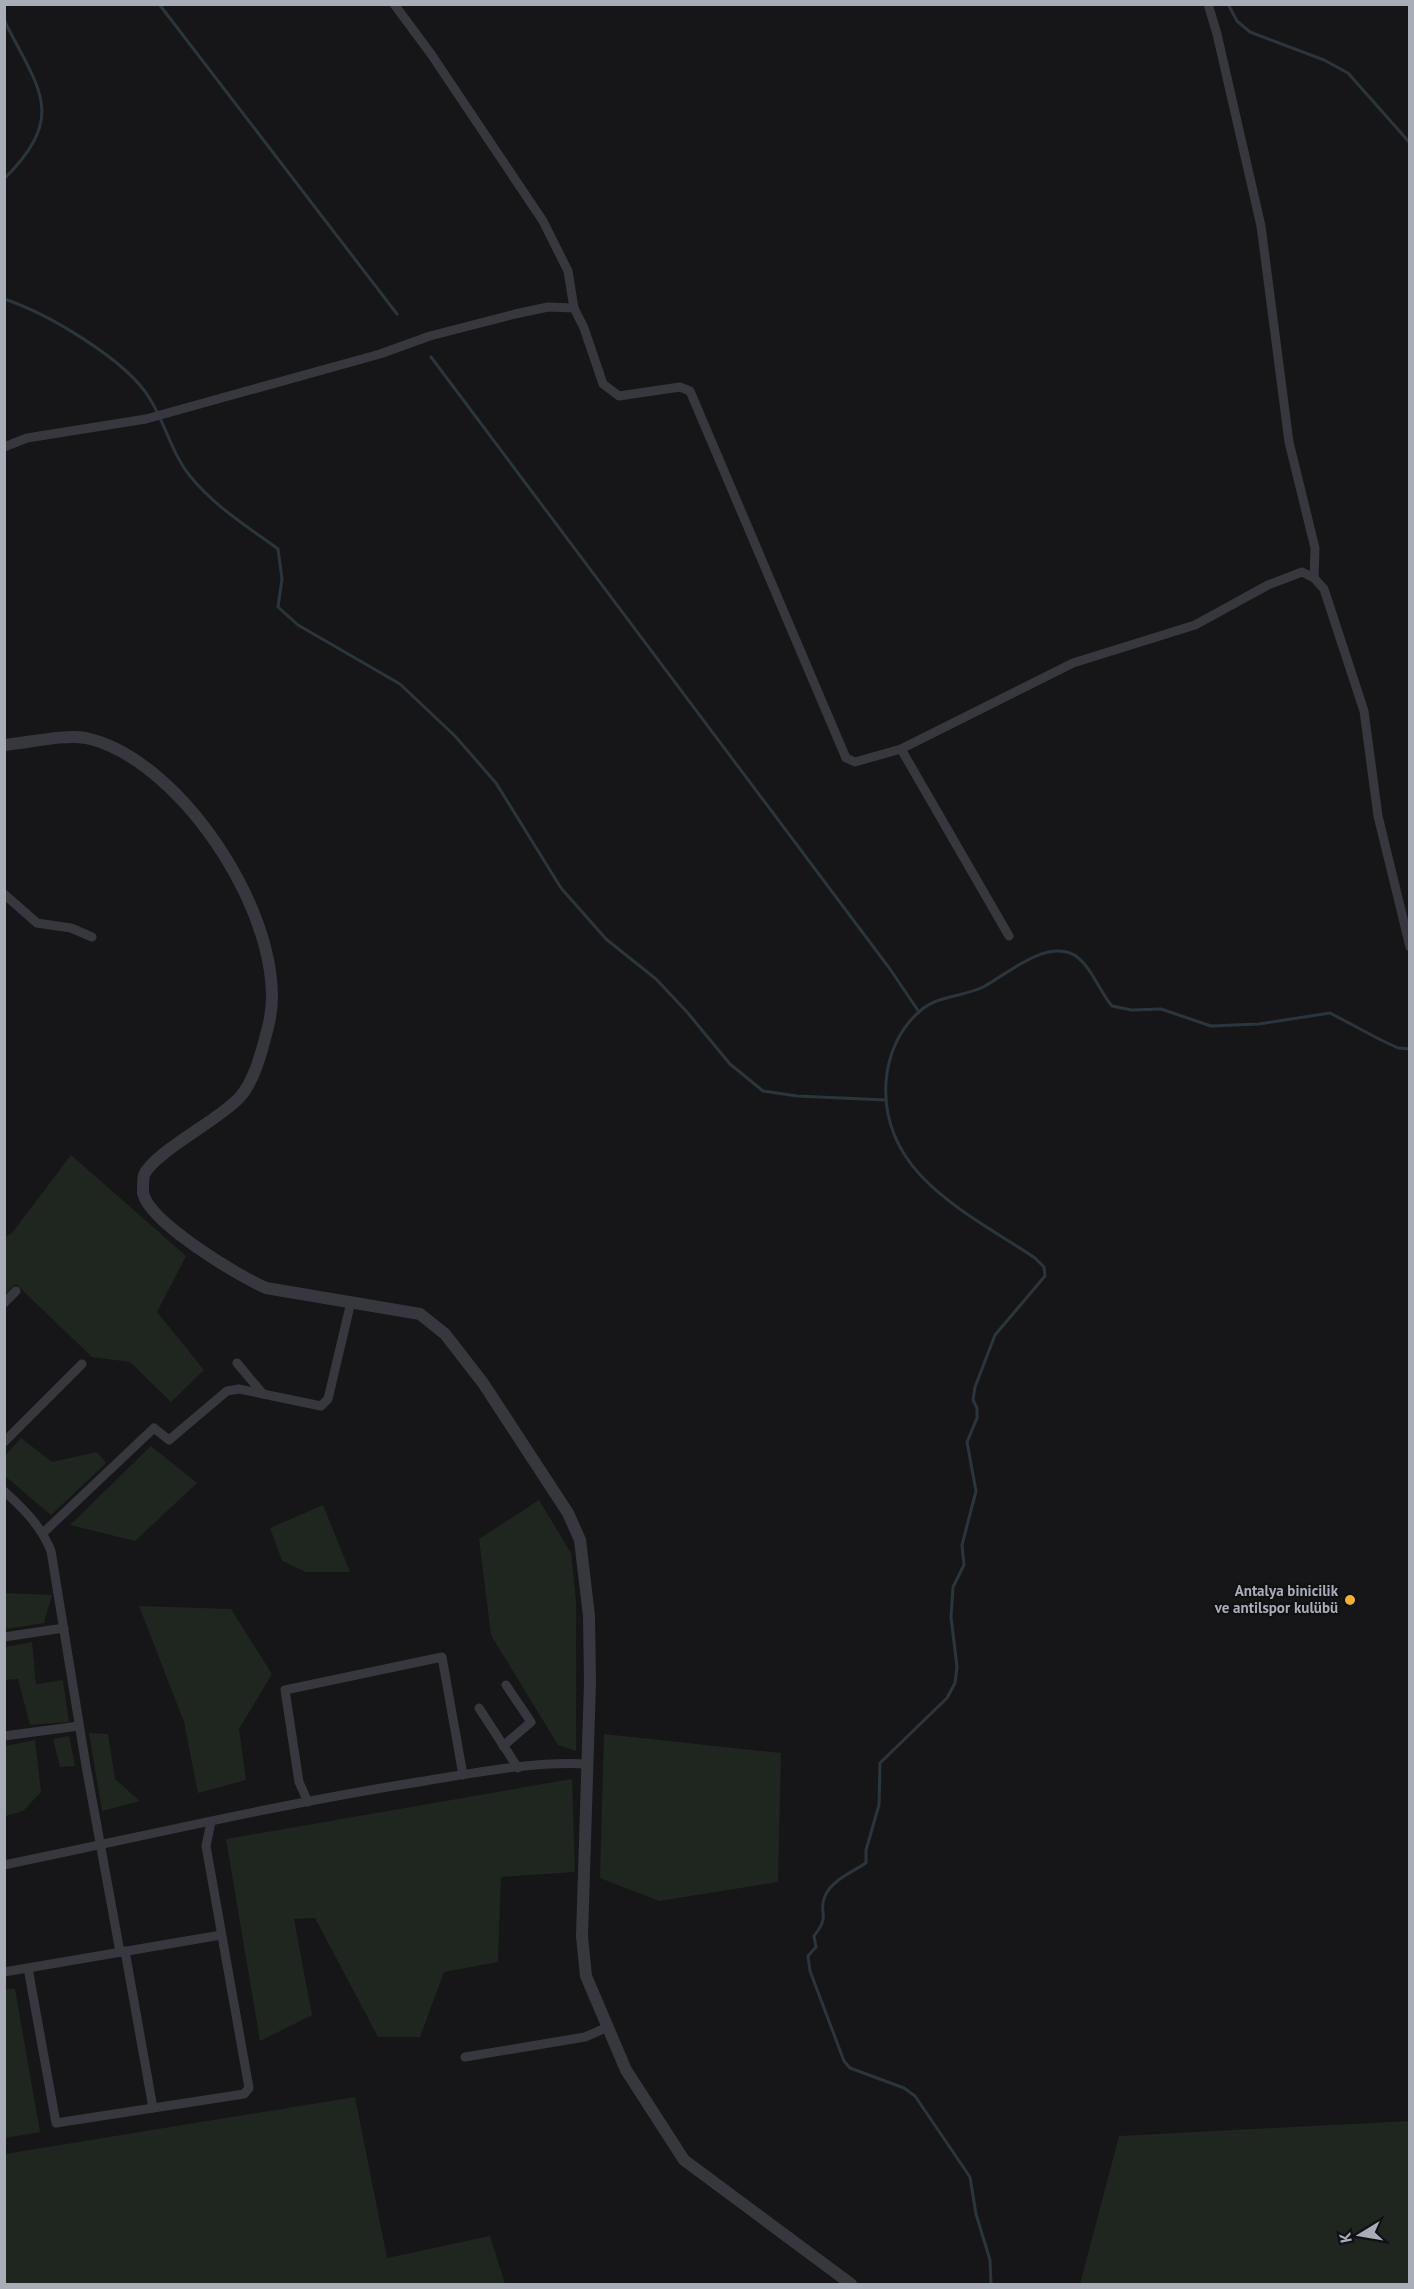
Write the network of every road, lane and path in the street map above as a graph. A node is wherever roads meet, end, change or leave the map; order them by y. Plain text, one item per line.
1 (394, 4) edge
2 (1208, 4) edge
3 (574, 308) junction
4 (4, 447) edge
5 (1314, 578) junction
6 (4, 745) edge
7 (901, 749) junction
8 (4, 894) edge
9 (1009, 936) dead end
10 (92, 937) dead end
11 (1410, 947) edge
12 (16, 1291) dead end
13 (351, 1302) junction
14 (4, 1303) edge
15 (237, 1363) dead end
16 (82, 1364) dead end
17 (263, 1394) junction
18 (4, 1442) edge
19 (4, 1491) edge
20 (43, 1533) junction
21 (64, 1628) junction
22 (4, 1638) edge
23 (506, 1685) dead end
24 (479, 1708) dead end
25 (80, 1726) junction
26 (4, 1736) edge
27 (503, 1746) junction
28 (588, 1764) junction
29 (518, 1768) junction
30 (463, 1775) junction
31 (308, 1802) junction
32 (210, 1822) junction
33 (102, 1845) junction
34 (4, 1865) edge
35 (221, 1935) junction
36 (123, 1952) junction
37 (28, 1968) junction
38 (4, 1972) edge
39 (608, 2027) junction
40 (465, 2057) dead end
41 (153, 2108) junction
42 (851, 2284) edge

1 - 3 street
2 - 5 street
3 - 4 street
3 - 7 street
5 - 7 street
5 - 11 street
6 - 13 street
7 - 9 street
8 - 10 street
12 - 14 street
13 - 17 street
13 - 28 street
15 - 17 street
16 - 18 street
17 - 20 street
19 - 20 street
20 - 21 street
21 - 22 street
21 - 25 street
23 - 27 street
24 - 27 street
25 - 26 street
25 - 33 street
27 - 29 street
28 - 29 street
28 - 39 street
29 - 30 street
30 - 31 street
30 - 31 street
31 - 32 street
32 - 33 street
32 - 35 street
33 - 34 street
33 - 36 street
35 - 36 street
35 - 41 street
36 - 37 street
36 - 41 street
37 - 38 street
37 - 41 street
39 - 40 street
39 - 42 street

